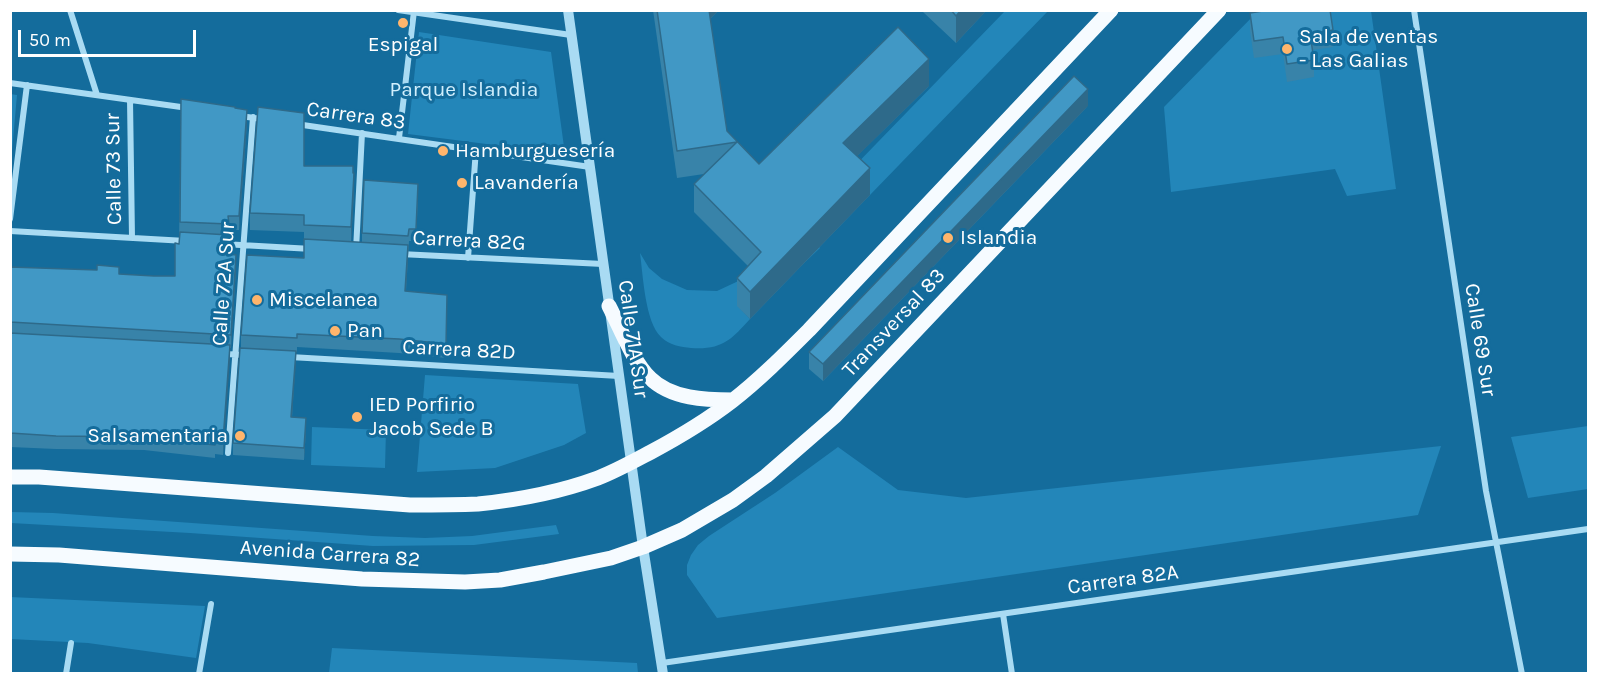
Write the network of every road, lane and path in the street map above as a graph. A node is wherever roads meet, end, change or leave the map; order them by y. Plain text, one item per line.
1 (70, 10) edge
2 (398, 10) edge
3 (568, 10) edge
4 (1111, 10) edge
5 (1219, 10) edge
6 (1414, 10) edge
7 (414, 12) edge
8 (571, 35) junction
9 (10, 83) edge
10 (27, 86) junction
11 (97, 95) junction
12 (130, 100) junction
13 (197, 110) edge
14 (231, 114) edge
15 (253, 117) junction
16 (275, 121) edge
17 (286, 122) edge
18 (362, 133) junction
19 (399, 138) junction
20 (476, 149) junction
21 (590, 167) junction
22 (10, 219) edge
23 (10, 231) edge
24 (132, 238) junction
25 (199, 242) edge
26 (221, 243) edge
27 (243, 245) junction
28 (322, 249) edge
29 (345, 250) edge
30 (356, 251) junction
31 (368, 252) edge
32 (390, 253) edge
33 (468, 258) junction
34 (603, 264) junction
35 (609, 306) junction
36 (212, 353) edge
37 (236, 354) junction
38 (259, 356) edge
39 (283, 357) edge
40 (619, 376) junction
41 (734, 400) junction
42 (228, 453) dead end
43 (632, 462) junction
44 (10, 477) edge
45 (1588, 529) edge
46 (1495, 542) junction
47 (644, 547) junction
48 (10, 554) edge
49 (211, 604) dead end
50 (1003, 614) junction
51 (71, 643) dead end
52 (662, 668) edge
53 (66, 674) edge
54 (199, 674) edge
55 (1012, 674) edge
56 (1522, 674) edge

1 - 11 street, Calle 73 Sur
2 - 7 street
3 - 8 street, Calle 71A Sur
4 - 41 main road
5 - 47 main road, Transversal 83
6 - 46 street, Calle 69 Sur
7 - 8 street
7 - 19 street
8 - 21 street, Calle 71A Sur
9 - 10 street
10 - 11 street
10 - 22 street
11 - 12 street
12 - 13 street
12 - 24 street, Calle 73 Sur
14 - 15 street, Carrera 83
15 - 16 street, Carrera 83
15 - 27 street, Calle 72A Sur
17 - 18 street, Carrera 83
18 - 19 street, Carrera 83
18 - 30 street
19 - 20 street, Carrera 83
20 - 21 street, Carrera 83
20 - 33 street
21 - 34 street, Calle 71A Sur
23 - 24 street
24 - 25 street
26 - 27 street
27 - 28 street
27 - 37 street, Calle 72A Sur
29 - 30 street
30 - 31 street
32 - 33 street, Carrera 82G
33 - 34 street, Carrera 82G
34 - 35 street, Calle 71A Sur
35 - 40 street, Calle 71A Sur
35 - 41 main road
36 - 37 street
37 - 38 street
37 - 42 street, Calle 72A Sur
39 - 40 street, Carrera 82D
40 - 43 street, Calle 71A Sur
41 - 43 main road
43 - 44 main road
43 - 47 street, Calle 71A Sur
45 - 46 street, Carrera 82A
46 - 50 street, Carrera 82A
46 - 56 street, Calle 69 Sur
47 - 48 main road, Avenida Carrera 82
47 - 52 street, Calle 71A Sur
49 - 54 street
50 - 52 street, Carrera 82A
50 - 55 street
51 - 53 street

